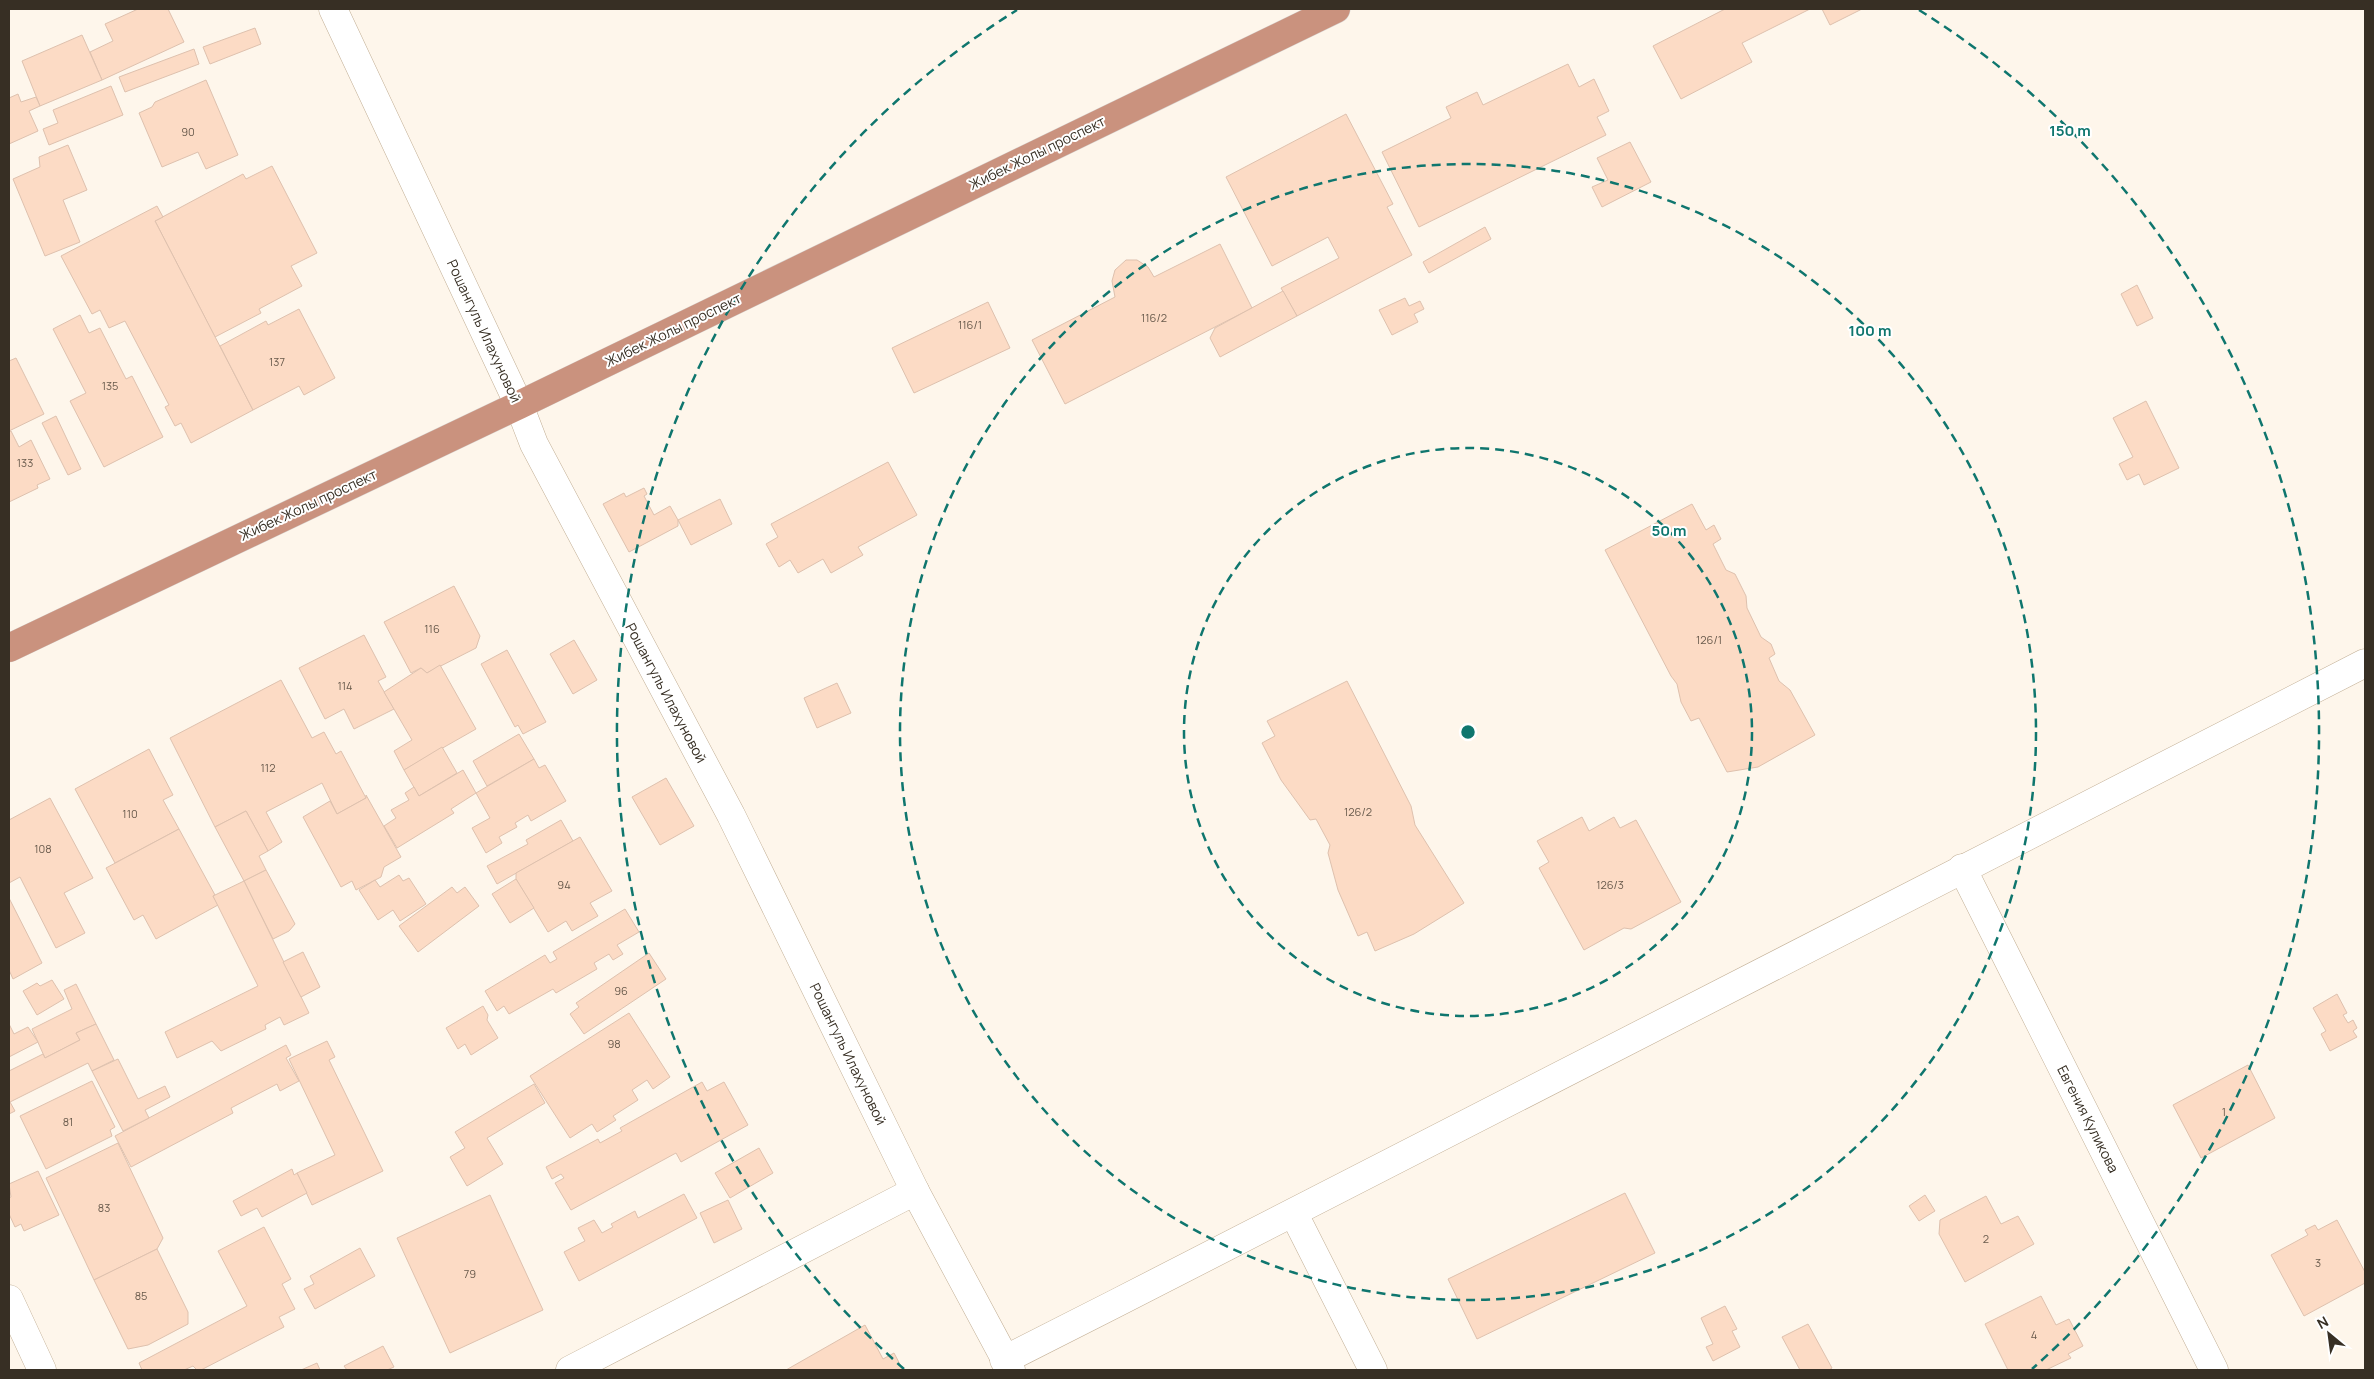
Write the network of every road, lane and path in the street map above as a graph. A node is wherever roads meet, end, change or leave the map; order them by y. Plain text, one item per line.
1 (333, 9) edge
2 (1336, 9) edge
3 (519, 405) junction
4 (9, 648) edge
5 (2365, 664) edge
6 (1962, 868) junction
7 (915, 1191) junction
8 (1294, 1214) junction
9 (9, 1299) edge
10 (1008, 1365) edge
11 (42, 1370) edge
12 (570, 1370) edge
13 (1373, 1370) edge
14 (2214, 1370) edge

1 - 3 street, Рошангуль Илахуновой
2 - 3 highway, Жибек Жолы проспект
3 - 4 highway, Жибек Жолы проспект
3 - 7 street, Рошангуль Илахуновой
5 - 6 street
6 - 8 street
6 - 14 street, Евгения Куликова
7 - 10 street, Рошангуль Илахуновой
7 - 12 street
8 - 10 street
8 - 13 street
9 - 11 street

